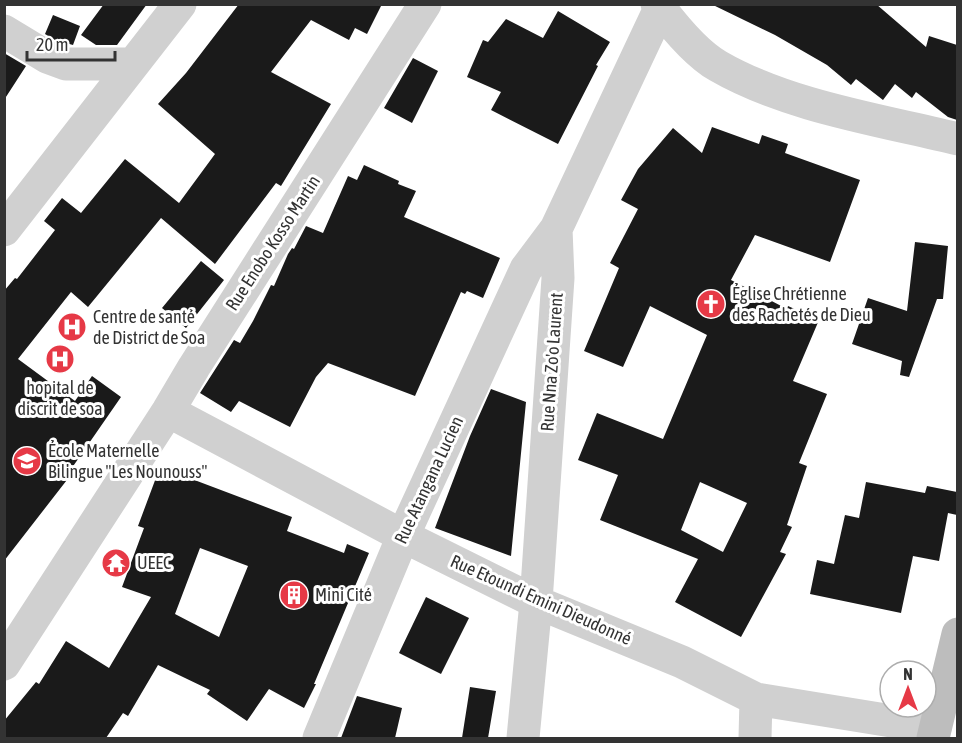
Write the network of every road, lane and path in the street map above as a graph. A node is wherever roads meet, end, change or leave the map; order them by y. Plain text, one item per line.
1 (180, 4) edge
2 (425, 4) edge
3 (660, 6) edge
4 (4, 31) edge
5 (133, 64) junction
6 (957, 139) edge
7 (556, 229) junction
8 (4, 230) edge
9 (168, 411) junction
10 (403, 536) junction
11 (536, 602) junction
12 (957, 634) edge
13 (4, 664) edge
14 (756, 699) junction
15 (934, 733) edge
16 (320, 738) edge
17 (523, 738) edge
18 (754, 738) edge

1 - 5 street
2 - 9 street, Rue Enobo Kosso Martin
3 - 6 street
3 - 7 street, Rue Nna Zo'o Laurent
4 - 5 street
5 - 8 street
7 - 10 street, Rue Atangana Lucien
7 - 11 street, Rue Nna Zo'o Laurent
9 - 10 street, Rue Etoundi Emini Dieudonné
9 - 13 street, Rue Enobo Kosso Martin
10 - 11 street, Rue Etoundi Emini Dieudonné
10 - 16 street, Rue Atangana Lucien
11 - 14 street, Rue Etoundi Emini Dieudonné
11 - 17 street, Rue Nna Zo'o Laurent
12 - 15 main road
14 - 15 street, Rue Etoundi Emini Dieudonné
14 - 18 street

